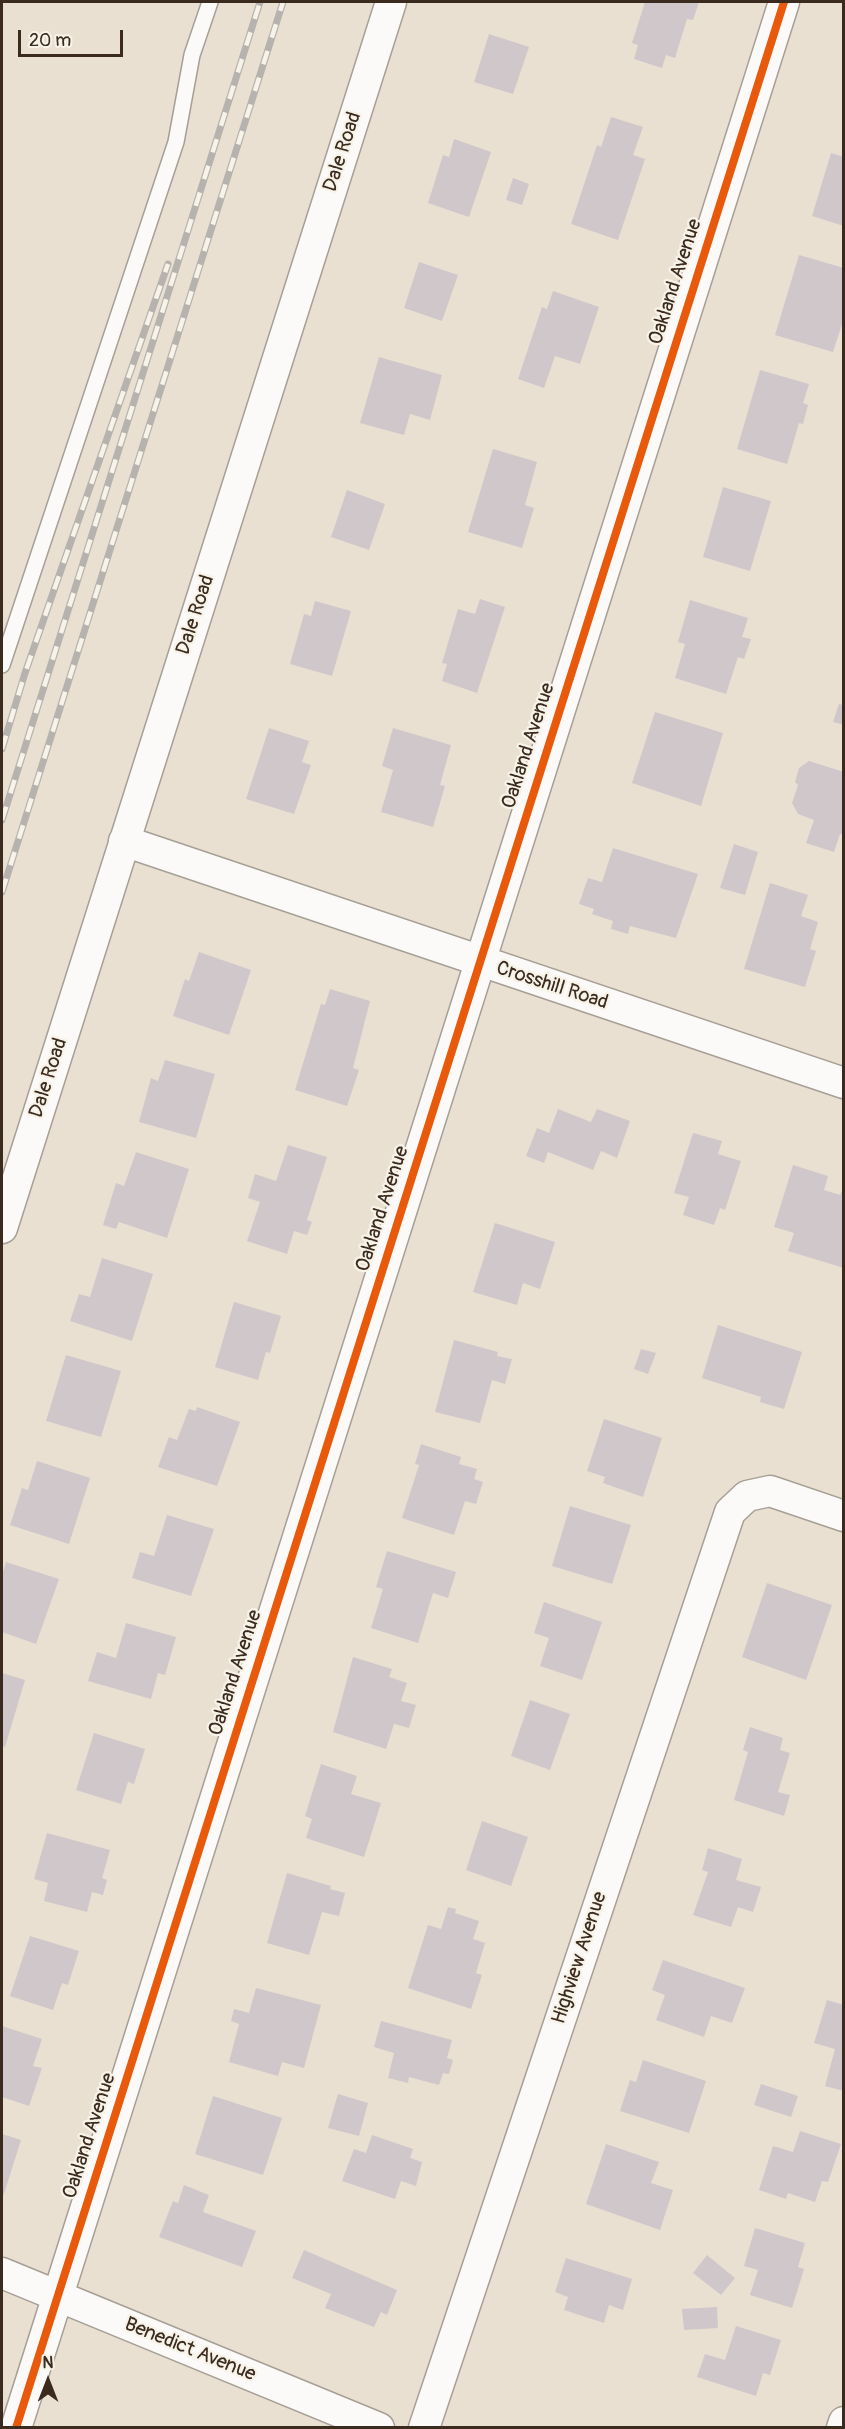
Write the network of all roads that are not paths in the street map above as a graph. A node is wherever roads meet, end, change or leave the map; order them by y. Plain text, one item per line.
1 (210, 2) edge
2 (391, 2) edge
3 (784, 2) edge
4 (2, 665) edge
5 (124, 841) junction
6 (478, 961) junction
7 (843, 1083) edge
8 (2, 1228) edge
9 (843, 1516) edge
10 (2, 2273) edge
11 (57, 2295) junction
12 (843, 2422) edge
13 (16, 2427) edge
14 (379, 2427) edge
15 (424, 2427) edge
16 (842, 2427) edge

1 - 4 lane
2 - 5 street, Dale Road
3 - 6 street, Oakland Avenue
5 - 6 street, Crosshill Road
5 - 8 street, Dale Road
6 - 7 street, Crosshill Road
6 - 11 street, Oakland Avenue
9 - 15 street, Highview Avenue
10 - 11 street, Benedict Avenue
11 - 13 street, Oakland Avenue
11 - 14 street, Benedict Avenue
12 - 16 street

